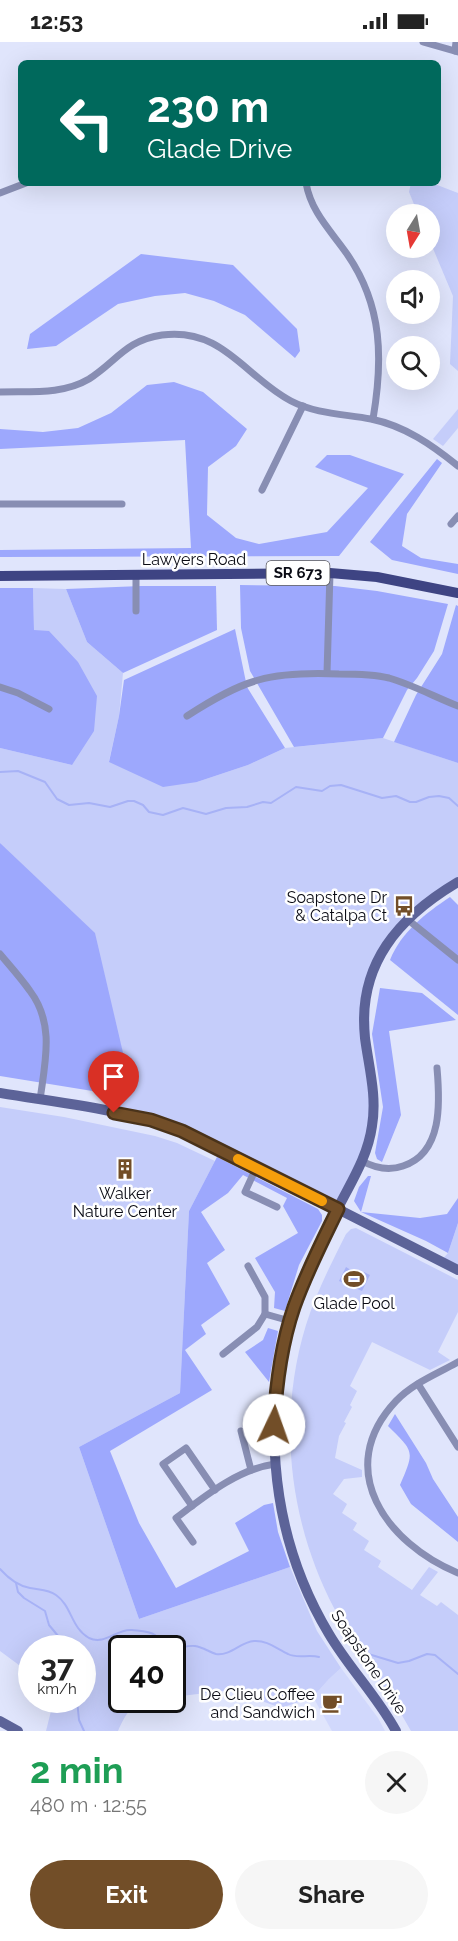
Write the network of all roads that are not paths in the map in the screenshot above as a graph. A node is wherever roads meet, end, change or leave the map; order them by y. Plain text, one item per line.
1 (423, 42) edge
2 (456, 42) edge
3 (456, 52) edge
4 (19, 186) edge
5 (307, 186) edge
6 (0, 194) edge
7 (0, 392) edge
8 (303, 406) junction
9 (373, 419) junction
10 (458, 466) edge
11 (262, 490) dead end
12 (0, 504) edge
13 (122, 504) dead end
14 (458, 516) edge
15 (452, 524) dead end
16 (330, 573) junction
17 (136, 574) junction
18 (0, 576) edge
19 (458, 593) edge
20 (136, 611) dead end
21 (327, 673) junction
22 (0, 687) edge
23 (458, 706) edge
24 (49, 710) dead end
25 (187, 716) dead end
26 (458, 882) edge
27 (407, 919) junction
28 (0, 954) edge
29 (458, 960) edge
30 (436, 1068) dead end
31 (0, 1093) edge
32 (40, 1100) junction
33 (362, 1161) junction
34 (256, 1168) junction
35 (277, 1207) dead end
36 (338, 1209) junction
37 (248, 1266) dead end
38 (458, 1270) edge
39 (265, 1314) junction
40 (290, 1321) junction
41 (223, 1354) dead end
42 (458, 1362) edge
43 (418, 1384) junction
44 (241, 1431) dead end
45 (458, 1447) edge
46 (275, 1464) junction
47 (251, 1470) junction
48 (215, 1490) junction
49 (192, 1506) junction
50 (193, 1542) dead end
51 (458, 1573) edge
52 (0, 1721) edge
53 (18, 1731) edge
54 (396, 1731) edge

1 - 3 street
2 - 3 street
4 - 6 street
5 - 9 street
7 - 8 street
8 - 9 street
8 - 11 street
9 - 10 street
12 - 13 street
14 - 15 street
16 - 17 main road, Lawyers Road / SR 673
16 - 19 main road, Lawyers Road / SR 673
16 - 21 street
17 - 18 main road, Lawyers Road / SR 673
17 - 20 street
21 - 23 street
21 - 25 street
22 - 24 street
26 - 27 street, Soapstone Drive
27 - 29 street
27 - 33 street, Soapstone Drive
28 - 32 street
30 - 33 street
31 - 32 street
32 - 34 street
33 - 36 street, Soapstone Drive
34 - 35 street
34 - 36 street
36 - 38 street
36 - 40 street, Soapstone Drive
37 - 39 street
39 - 40 street
39 - 41 street
40 - 46 street, Soapstone Drive
42 - 43 street
43 - 45 street
43 - 51 street
44 - 47 street
46 - 47 street
46 - 54 street, Soapstone Drive
47 - 48 street
48 - 49 street
48 - 49 street
49 - 50 street
52 - 53 street

